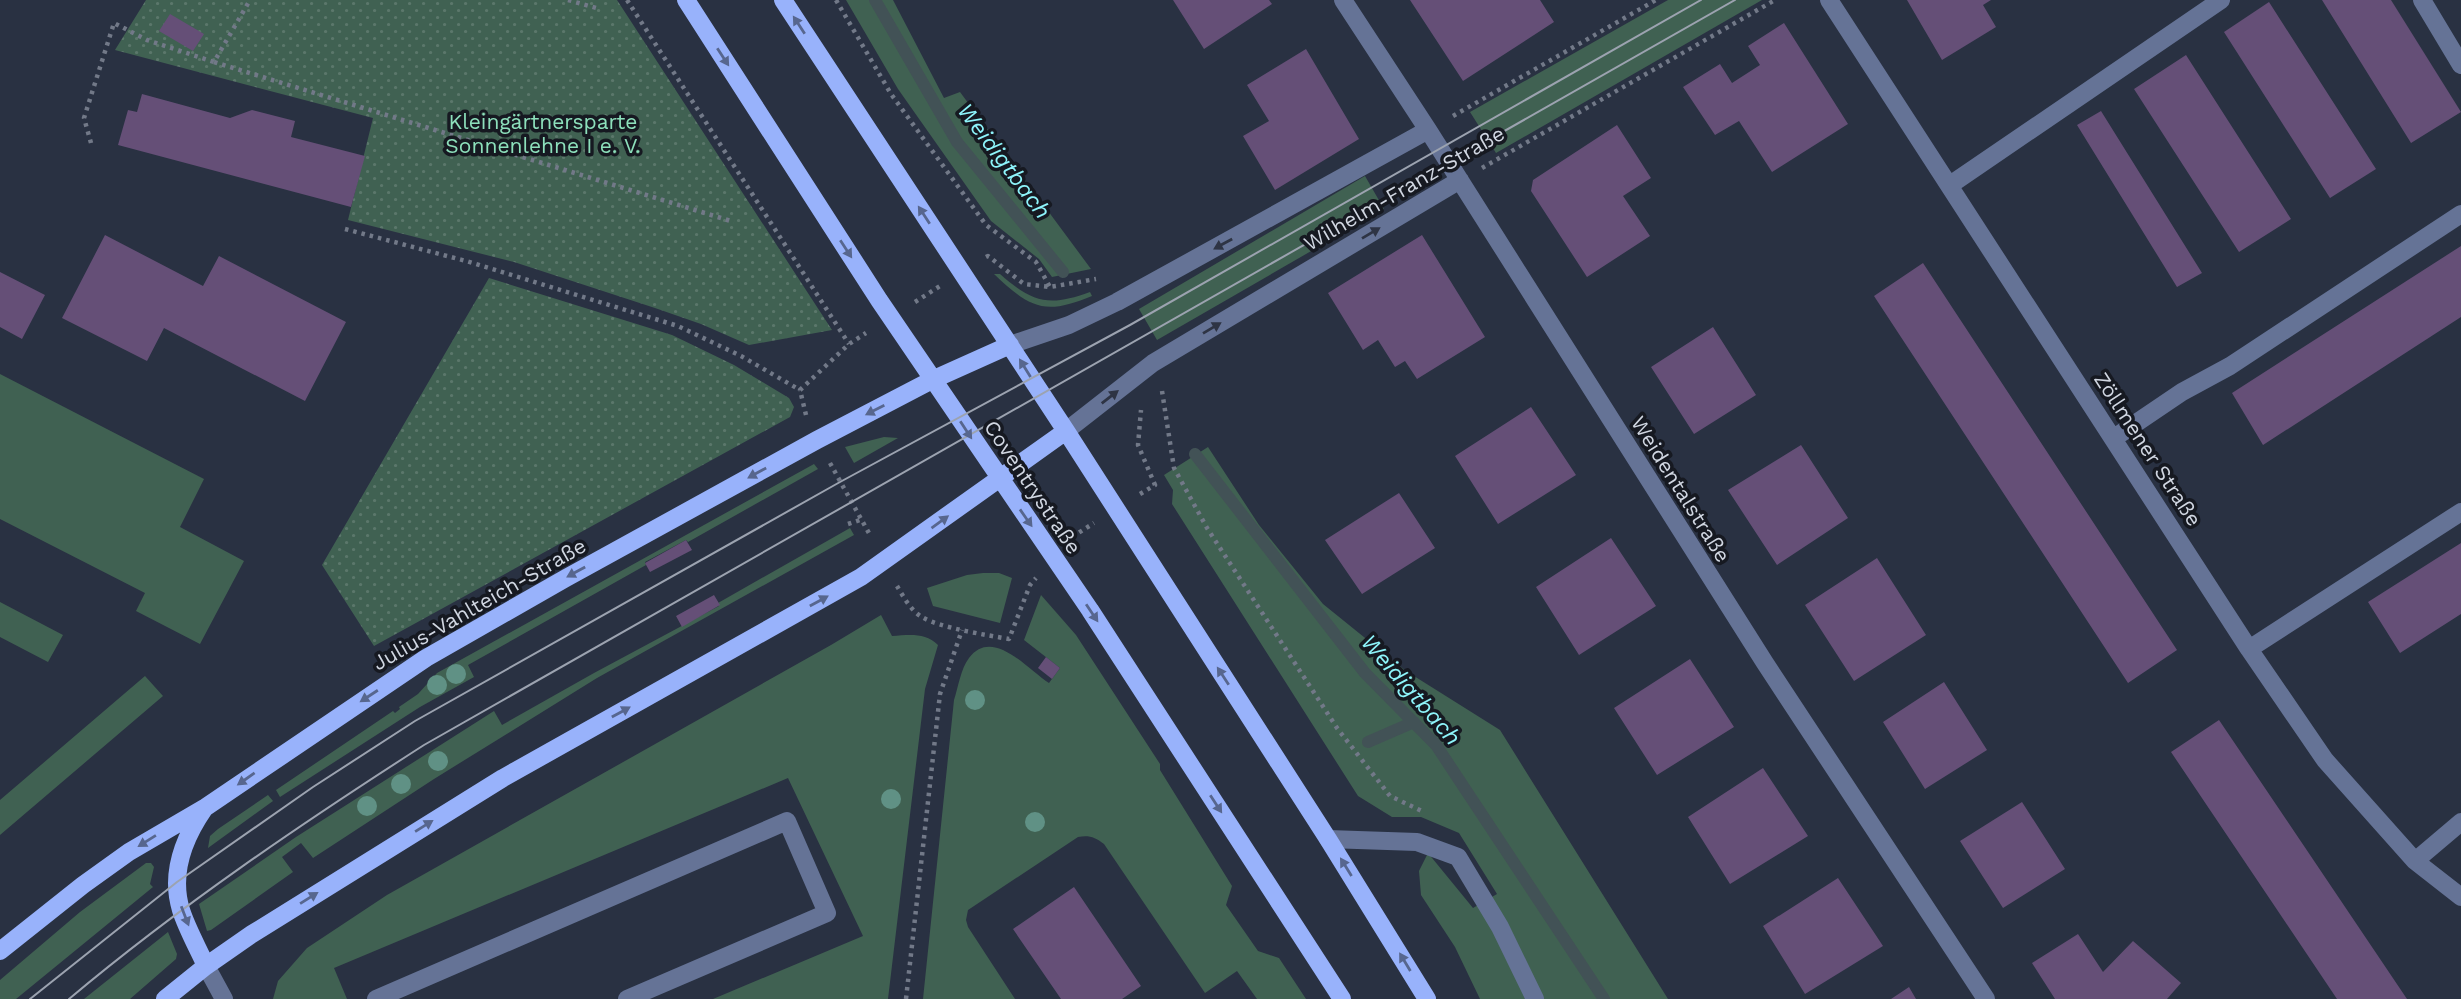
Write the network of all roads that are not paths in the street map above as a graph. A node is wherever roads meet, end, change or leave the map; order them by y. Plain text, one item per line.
1 (687, 0) edge
2 (783, 0) edge
3 (1343, 0) edge
4 (1829, 0) edge
5 (2221, 0) edge
6 (2422, 0) edge
7 (2461, 65) edge
8 (1428, 130) junction
9 (1460, 180) junction
10 (1950, 185) junction
11 (2461, 214) edge
12 (1010, 345) junction
13 (932, 380) junction
14 (1066, 431) junction
15 (2114, 438) junction
16 (999, 479) junction
17 (2461, 512) edge
18 (2249, 649) junction
19 (205, 807) junction
20 (2461, 822) edge
21 (1328, 839) junction
22 (2415, 862) junction
23 (2461, 897) edge
24 (0, 951) edge
25 (206, 966) junction
26 (165, 999) edge
27 (224, 999) edge
28 (376, 999) edge
29 (627, 999) edge
30 (1342, 999) edge
31 (1427, 999) edge
32 (1535, 999) edge
33 (1986, 999) edge

1 -> 13 main road, Coventrystraße
12 -> 2 main road
3 - 8 street, Weidentalstraße
4 - 10 street, Zöllmener Straße
5 - 10 street
6 - 7 street
8 - 9 street, Weidentalstraße
8 -> 12 street, Wilhelm-Franz-Straße
14 -> 9 street, Wilhelm-Franz-Straße
9 - 33 street, Weidentalstraße
10 - 15 street, Zöllmener Straße
11 - 15 street
12 - 13 main road, Julius-Vahlteich-Straße
14 -> 12 main road
13 -> 16 main road, Coventrystraße
13 -> 19 main road, Julius-Vahlteich-Straße
14 - 16 main road
21 -> 14 main road
15 - 18 street, Zöllmener Straße
25 -> 16 main road
16 -> 30 main road, Coventrystraße
17 - 18 street
18 - 22 street, Zöllmener Straße
19 -> 24 main road, Julius-Vahlteich-Straße
19 -> 25 main road
20 - 22 street
31 -> 21 main road
21 - 32 street
22 - 23 street, Zöllmener Straße
25 - 26 main road
25 - 27 street
28 - 29 street

